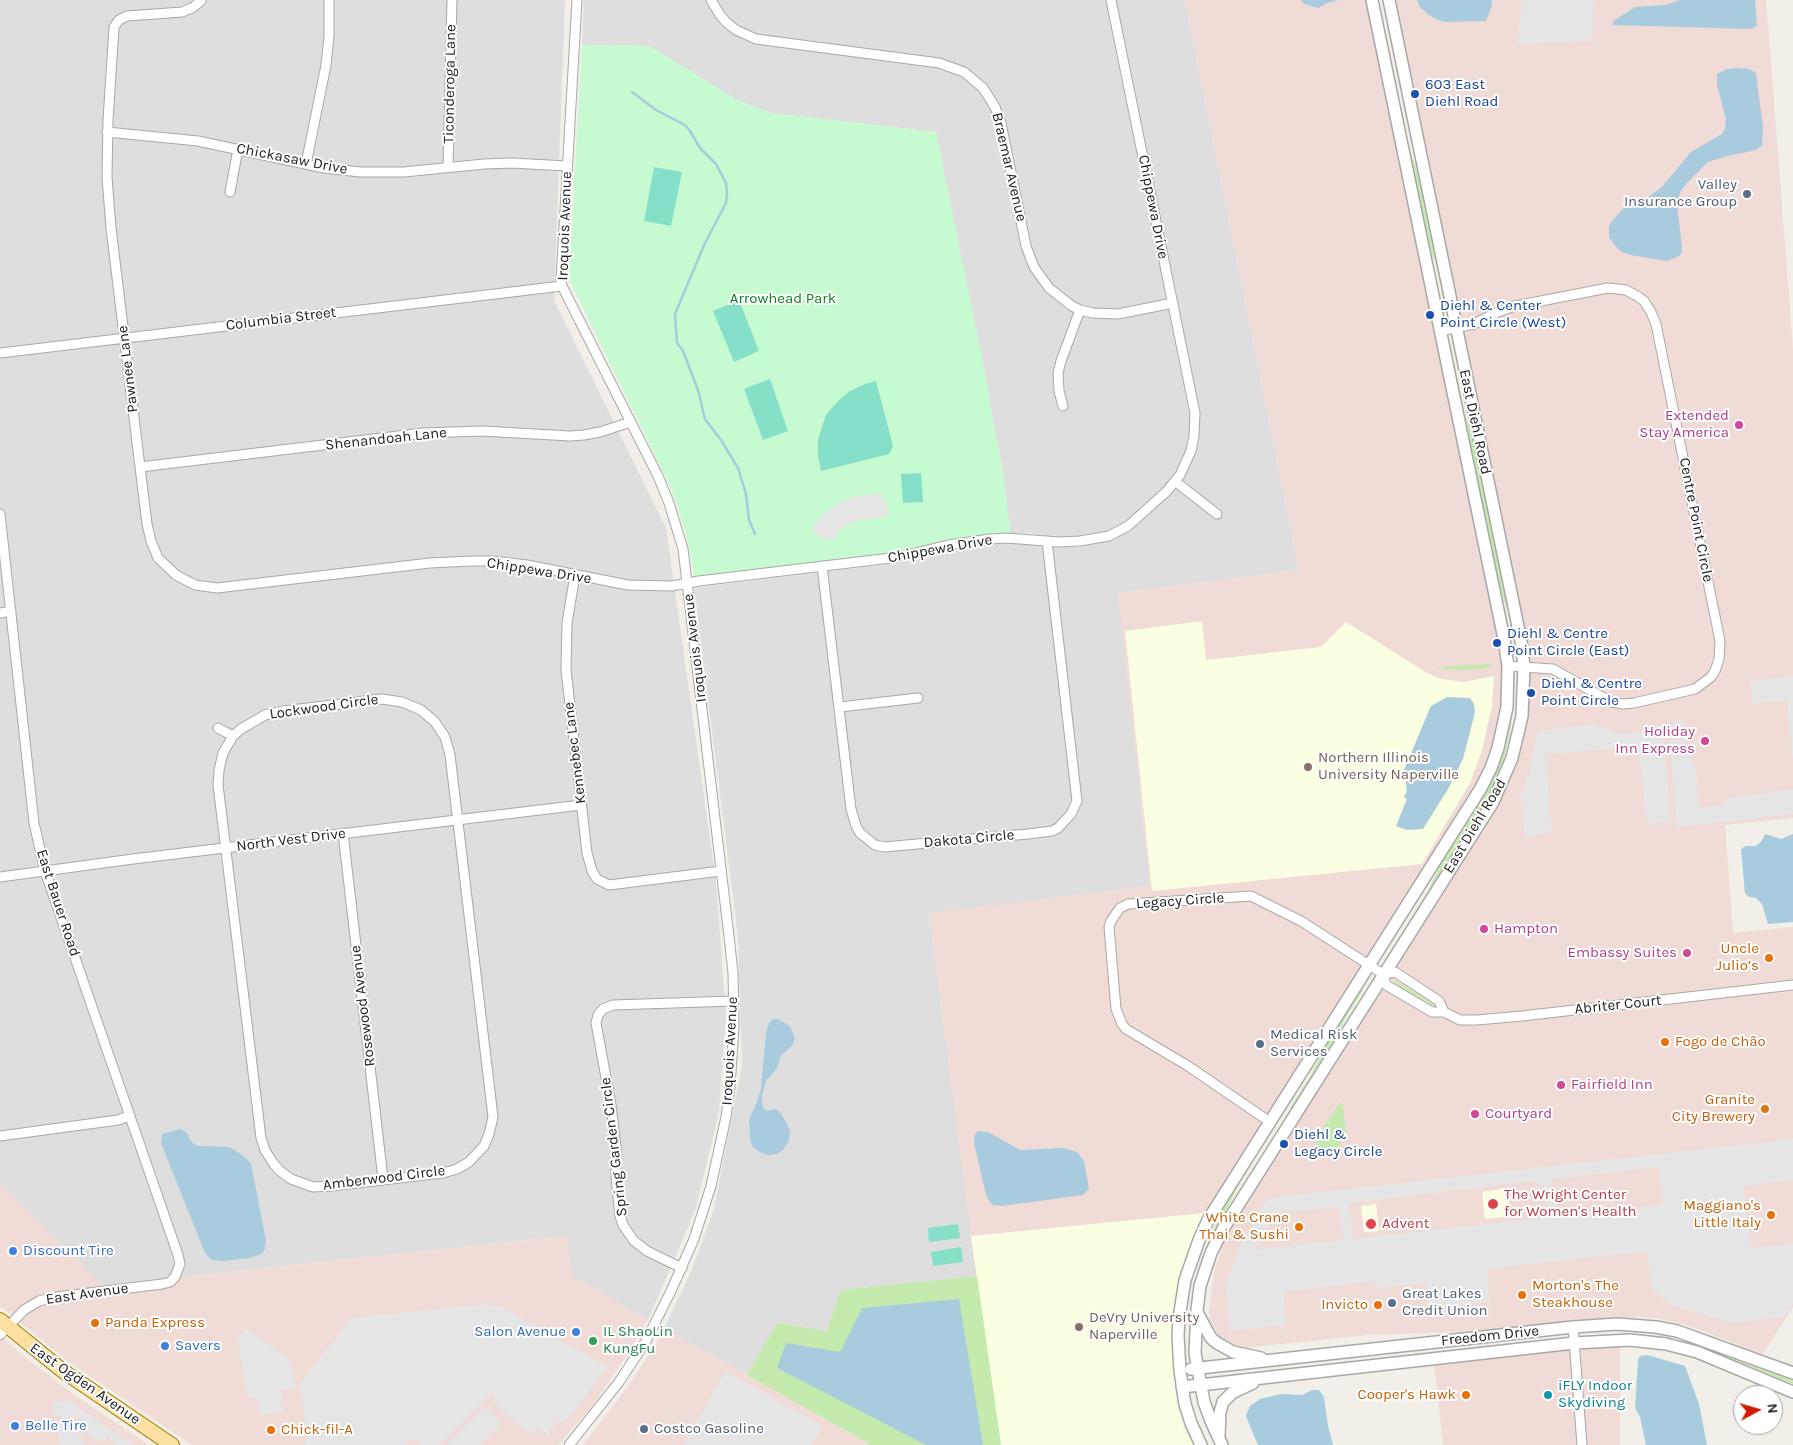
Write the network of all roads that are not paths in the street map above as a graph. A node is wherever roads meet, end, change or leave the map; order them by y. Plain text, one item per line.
1 (329, 0) edge
2 (452, 0) edge
3 (577, 0) edge
4 (711, 0) edge
5 (1111, 0) edge
6 (1372, 0) edge
7 (1388, 0) edge
8 (201, 1) edge
9 (107, 132) junction
10 (238, 149) junction
11 (306, 164) junction
12 (567, 166) junction
13 (448, 167) junction
14 (230, 192) dead end
15 (562, 286) junction
16 (1173, 302) junction
17 (1080, 310) junction
18 (1456, 328) junction
19 (1440, 331) junction
20 (124, 338) junction
21 (0, 353) edge
22 (1063, 406) dead end
23 (631, 422) junction
24 (140, 467) junction
25 (1176, 482) junction
26 (0, 514) edge
27 (1217, 514) dead end
28 (1047, 541) junction
29 (822, 566) junction
30 (576, 575) junction
31 (688, 583) junction
32 (195, 585) joint
33 (11, 611) junction
34 (0, 613) edge
35 (1508, 666) junction
36 (1524, 666) junction
37 (918, 698) dead end
38 (840, 707) junction
39 (218, 728) dead end
40 (233, 736) junction
41 (582, 805) junction
42 (458, 819) junction
43 (343, 833) junction
44 (226, 848) junction
45 (45, 871) junction
46 (721, 871) junction
47 (0, 877) edge
48 (1370, 966) junction
49 (1383, 974) junction
50 (1793, 985) edge
51 (734, 1001) junction
52 (1444, 1012) junction
53 (130, 1116) junction
54 (1270, 1122) junction
55 (0, 1136) edge
56 (384, 1179) junction
57 (682, 1268) junction
58 (175, 1277) joint
59 (1196, 1310) junction
60 (2, 1327) edge
61 (1573, 1327) junction
62 (1574, 1343) junction
63 (1270, 1360) junction
64 (1197, 1369) junction
65 (1180, 1370) junction
66 (1793, 1372) edge
67 (1272, 1377) junction
68 (1200, 1385) junction
69 (1182, 1387) junction
70 (1793, 1392) edge
71 (1220, 1442) edge
72 (172, 1445) edge
73 (569, 1445) edge
74 (1201, 1445) edge
75 (1582, 1445) edge

1 - 11 street
2 - 13 street, Ticonderoga Lane
3 - 12 street, Iroquois Avenue
4 - 17 street, Braemar Avenue
5 - 16 street, Chippewa Drive
6 - 19 street, East Diehl Road
7 - 18 street, East Diehl Road
8 - 9 street, Pawnee Lane
9 - 10 street, Chickasaw Drive
9 - 20 street, Pawnee Lane
10 - 11 street, Chickasaw Drive
10 - 14 street
11 - 13 street, Chickasaw Drive
12 - 13 street, Chickasaw Drive
12 - 15 street, Iroquois Avenue
15 - 20 street, Columbia Street
15 - 23 street, Iroquois Avenue
16 - 17 street, Braemar Avenue
16 - 25 street, Chippewa Drive
17 - 22 street
18 - 19 street, Centre Point Circle
18 - 36 street, East Diehl Road
18 - 36 street, Centre Point Circle
19 - 35 street, East Diehl Road
20 - 21 street, Columbia Street
20 - 24 street, Pawnee Lane
23 - 24 street, Shenandoah Lane
23 - 31 street, Iroquois Avenue
24 - 32 street, Pawnee Lane
25 - 27 street
25 - 28 street, Chippewa Drive
26 - 33 street, East Bauer Road
28 - 29 street, Chippewa Drive
28 - 38 street, Dakota Circle
29 - 31 street, Chippewa Drive
29 - 38 street, Dakota Circle
30 - 31 street, Chippewa Drive
30 - 32 street, Chippewa Drive
30 - 41 street, Kennebec Lane
31 - 46 street, Iroquois Avenue
33 - 34 street
33 - 45 street, East Bauer Road
35 - 36 street, Centre Point Circle
35 - 48 street, East Diehl Road
36 - 49 street, East Diehl Road
37 - 38 street
39 - 40 street
40 - 42 street, Lockwood Circle
40 - 44 street, Lockwood Circle
41 - 42 street, North Vest Drive
41 - 46 street, Kennebec Lane
42 - 43 street, North Vest Drive
42 - 56 street, Amberwood Circle
43 - 44 street, North Vest Drive
43 - 56 street, Rosewood Avenue
44 - 45 street, North Vest Drive
44 - 56 street, Amberwood Circle
45 - 47 street, North Vest Drive
45 - 53 street, East Bauer Road
46 - 51 street, Iroquois Avenue
48 - 49 street, Abriter Court
48 - 54 street, East Diehl Road
48 - 54 street, Legacy Circle
49 - 52 street, Abriter Court
49 - 52 street, Abriter Court
49 - 59 street, East Diehl Road
50 - 52 street, Abriter Court
51 - 57 street, Iroquois Avenue
51 - 57 street, Spring Garden Circle
53 - 55 street
53 - 58 street, East Bauer Road
54 - 65 street, East Diehl Road
57 - 73 street, Iroquois Avenue
58 - 60 street, East Avenue
59 - 63 street
59 - 64 street, East Diehl Road
60 - 72 main road, East Ogden Avenue
61 - 62 street
61 - 63 street, Freedom Drive
61 - 66 street, Freedom Drive
62 - 67 street, Freedom Drive
62 - 70 street, Freedom Drive
62 - 75 street
63 - 64 street, Freedom Drive
64 - 65 street, Freedom Drive
64 - 68 street, East Diehl Road
65 - 69 street, East Diehl Road
67 - 68 street, Freedom Drive
67 - 71 street
68 - 69 street, Freedom Drive
68 - 71 street, East Diehl Road
69 - 74 street, East Diehl Road

